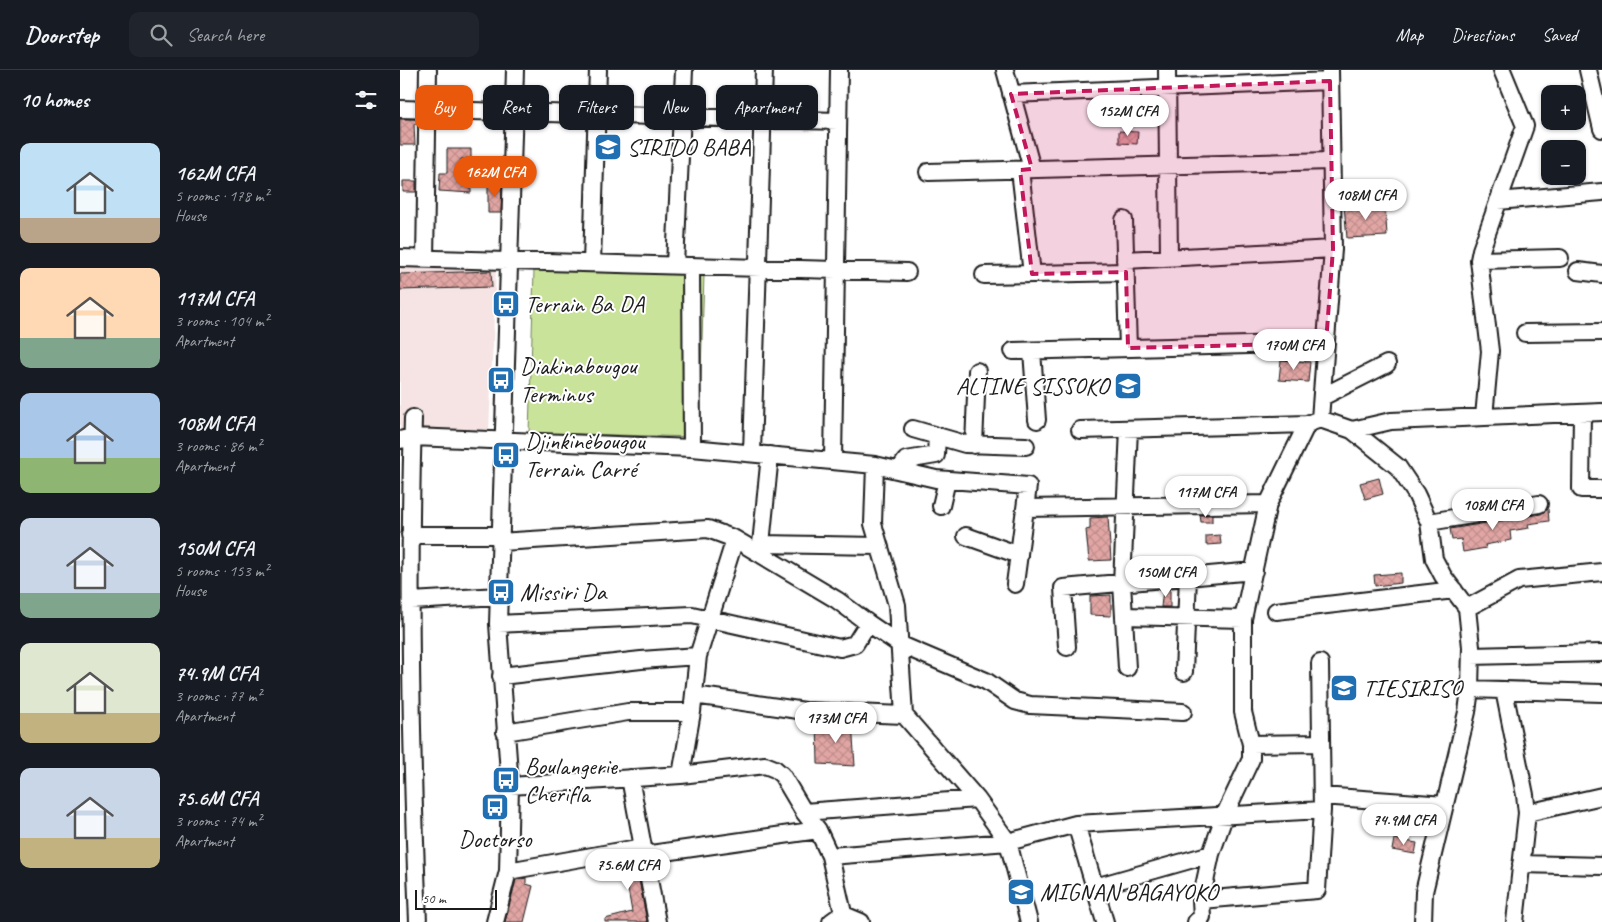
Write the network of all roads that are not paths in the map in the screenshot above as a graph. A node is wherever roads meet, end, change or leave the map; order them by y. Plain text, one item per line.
1 (428, 70) edge
2 (515, 70) edge
3 (598, 70) edge
4 (684, 70) edge
5 (764, 70) edge
6 (839, 70) edge
7 (1005, 70) edge
8 (1167, 70) edge
9 (1502, 70) edge
10 (1593, 74) edge
11 (1330, 75) edge
12 (428, 85) edge
13 (514, 85) edge
14 (598, 85) edge
15 (683, 85) edge
16 (764, 85) edge
17 (1167, 88) junction
18 (1011, 94) junction
19 (400, 109) edge
20 (415, 110) edge
21 (818, 120) edge
22 (838, 121) junction
23 (1602, 129) edge
24 (428, 130) edge
25 (513, 130) edge
26 (596, 130) edge
27 (682, 130) edge
28 (763, 130) edge
29 (1331, 161) junction
30 (1168, 166) junction
31 (1026, 170) junction
32 (928, 172) dead end
33 (1602, 192) edge
34 (1498, 200) junction
35 (1124, 220) dead end
36 (1333, 249) junction
37 (400, 258) edge
38 (1169, 258) junction
39 (1560, 258) dead end
40 (425, 259) junction
41 (1480, 260) junction
42 (509, 261) junction
43 (592, 263) junction
44 (683, 266) junction
45 (1125, 266) junction
46 (758, 268) junction
47 (836, 270) junction
48 (1578, 271) dead end
49 (907, 272) dead end
50 (1032, 274) junction
51 (1602, 274) edge
52 (984, 275) dead end
53 (1602, 332) edge
54 (1525, 333) dead end
55 (1326, 343) junction
56 (1128, 348) junction
57 (1013, 351) dead end
58 (1032, 351) junction
59 (1386, 364) dead end
60 (977, 371) dead end
61 (1322, 397) junction
62 (1602, 412) edge
63 (1582, 413) junction
64 (1484, 417) junction
65 (413, 418) dead end
66 (1037, 420) dead end
67 (1313, 422) junction
68 (1129, 428) junction
69 (913, 429) dead end
70 (1080, 430) dead end
71 (1352, 430) junction
72 (937, 436) junction
73 (406, 438) edge
74 (504, 441) junction
75 (974, 444) junction
76 (1026, 446) dead end
77 (692, 448) junction
78 (752, 453) junction
79 (770, 455) junction
80 (833, 461) junction
81 (875, 465) junction
82 (899, 470) junction
83 (947, 480) junction
84 (1602, 489) edge
85 (1268, 504) junction
86 (1539, 504) dead end
87 (941, 506) dead end
88 (1125, 506) junction
89 (1026, 508) junction
90 (1429, 522) junction
91 (410, 535) junction
92 (966, 536) dead end
93 (501, 539) junction
94 (735, 539) junction
95 (880, 546) junction
96 (760, 549) junction
97 (1019, 555) junction
98 (1254, 571) junction
99 (1602, 572) edge
100 (1188, 577) junction
101 (1122, 583) junction
102 (1015, 584) dead end
103 (1454, 590) junction
104 (499, 596) junction
105 (411, 601) junction
106 (1467, 608) junction
107 (1276, 611) dead end
108 (1124, 616) junction
109 (1186, 617) junction
110 (710, 619) junction
111 (1243, 619) junction
112 (868, 623) junction
113 (498, 624) junction
114 (899, 644) junction
115 (1067, 647) dead end
116 (1602, 653) edge
117 (698, 656) junction
118 (1471, 656) junction
119 (1320, 663) dead end
120 (1127, 668) dead end
121 (1184, 672) dead end
122 (406, 676) edge
123 (501, 676) junction
124 (1470, 690) junction
125 (1504, 690) junction
126 (1602, 694) edge
127 (694, 695) junction
128 (692, 712) junction
129 (1183, 712) dead end
130 (904, 715) junction
131 (505, 732) junction
132 (1321, 743) junction
133 (1251, 744) junction
134 (681, 775) junction
135 (630, 778) junction
136 (510, 786) junction
137 (1602, 796) edge
138 (977, 799) junction
139 (1322, 803) junction
140 (1445, 805) junction
141 (804, 812) junction
142 (407, 813) edge
143 (1526, 813) junction
144 (1225, 814) junction
145 (1076, 824) junction
146 (818, 830) junction
147 (1008, 842) junction
148 (643, 851) junction
149 (1211, 854) junction
150 (830, 856) junction
151 (1521, 864) junction
152 (1602, 866) edge
153 (508, 871) junction
154 (1095, 887) junction
155 (1201, 900) junction
156 (839, 919) edge
157 (418, 922) edge
158 (495, 922) edge
159 (657, 922) edge
160 (861, 922) edge
161 (1029, 922) edge
162 (1105, 922) edge
163 (1196, 922) edge
164 (1423, 922) edge
165 (1515, 922) edge

1 - 12 street
2 - 13 street
3 - 14 street
4 - 15 street
5 - 16 street
6 - 22 street
7 - 18 street
8 - 17 street
9 - 34 street
10 - 23 street
11 - 17 street
11 - 29 street
17 - 18 street
17 - 30 street
18 - 31 street
19 - 20 street
21 - 22 street
22 - 47 street
24 - 40 street
25 - 42 street
26 - 43 street
27 - 44 street
28 - 46 street
29 - 30 street
29 - 36 street
30 - 31 street
30 - 38 street
31 - 32 street
31 - 50 street
33 - 34 street
34 - 41 street
35 - 45 street
36 - 38 street
36 - 55 street
37 - 40 street
38 - 45 street
39 - 41 street
40 - 42 street
41 - 64 street
42 - 43 street
42 - 74 street
43 - 44 street
44 - 46 street
44 - 77 street
45 - 50 street
45 - 56 street
46 - 47 street
46 - 78 street
47 - 49 street
47 - 80 street
48 - 51 street
50 - 52 street
53 - 54 street
55 - 56 street
55 - 61 street
56 - 58 street
57 - 58 street
58 - 66 street
59 - 61 street
60 - 75 street
61 - 67 street
62 - 63 street
63 - 64 street
63 - 84 street
64 - 71 street
65 - 73 street
67 - 68 street
67 - 71 street
67 - 85 street
68 - 70 street
68 - 88 street
69 - 72 street
71 - 90 street
72 - 75 street
72 - 82 street
73 - 74 street
73 - 91 street
74 - 77 street
74 - 93 street
75 - 76 street
77 - 78 street
78 - 79 street
79 - 80 street
79 - 96 street
80 - 81 street
81 - 82 street
81 - 95 street
82 - 83 street
83 - 87 street
83 - 89 street
85 - 88 street
85 - 98 street
86 - 90 street
88 - 89 street
88 - 101 street
89 - 97 street
90 - 103 street
91 - 93 street
91 - 105 street
92 - 97 street
93 - 94 street
93 - 104 street
94 - 96 street
94 - 110 street
95 - 96 street
95 - 114 street
96 - 112 street
97 - 102 street
98 - 100 street
98 - 111 street
99 - 106 street
100 - 101 street
100 - 109 street
101 - 108 street
101 - 115 street
103 - 106 street
103 - 107 street
104 - 105 street
104 - 113 street
105 - 122 street
106 - 118 street
108 - 109 street
108 - 120 street
109 - 111 street
109 - 121 street
110 - 112 street
110 - 113 street
110 - 117 street
111 - 133 street
112 - 114 street
113 - 123 street
114 - 129 street
114 - 130 street
116 - 118 street
117 - 123 street
117 - 127 street
118 - 124 street
119 - 132 street
122 - 142 street
123 - 131 street
124 - 125 street
124 - 140 street
125 - 126 street
125 - 143 street
127 - 128 street
127 - 130 street
128 - 131 street
128 - 134 street
130 - 138 street
131 - 136 street
132 - 133 street
132 - 139 street
133 - 144 street
134 - 135 street
134 - 141 street
135 - 136 street
135 - 148 street
136 - 153 street
137 - 143 street
138 - 141 street
138 - 147 street
139 - 140 street
139 - 144 street
139 - 155 street
140 - 164 street
141 - 146 street
142 - 157 street
143 - 151 street
144 - 145 street
144 - 149 street
145 - 147 street
145 - 154 street
146 - 148 street
146 - 150 street
147 - 150 street
147 - 161 street
148 - 153 street
148 - 159 street
149 - 154 street
149 - 155 street
150 - 156 street
151 - 152 street
151 - 165 street
153 - 158 street
154 - 162 street
155 - 163 street
156 - 160 street

